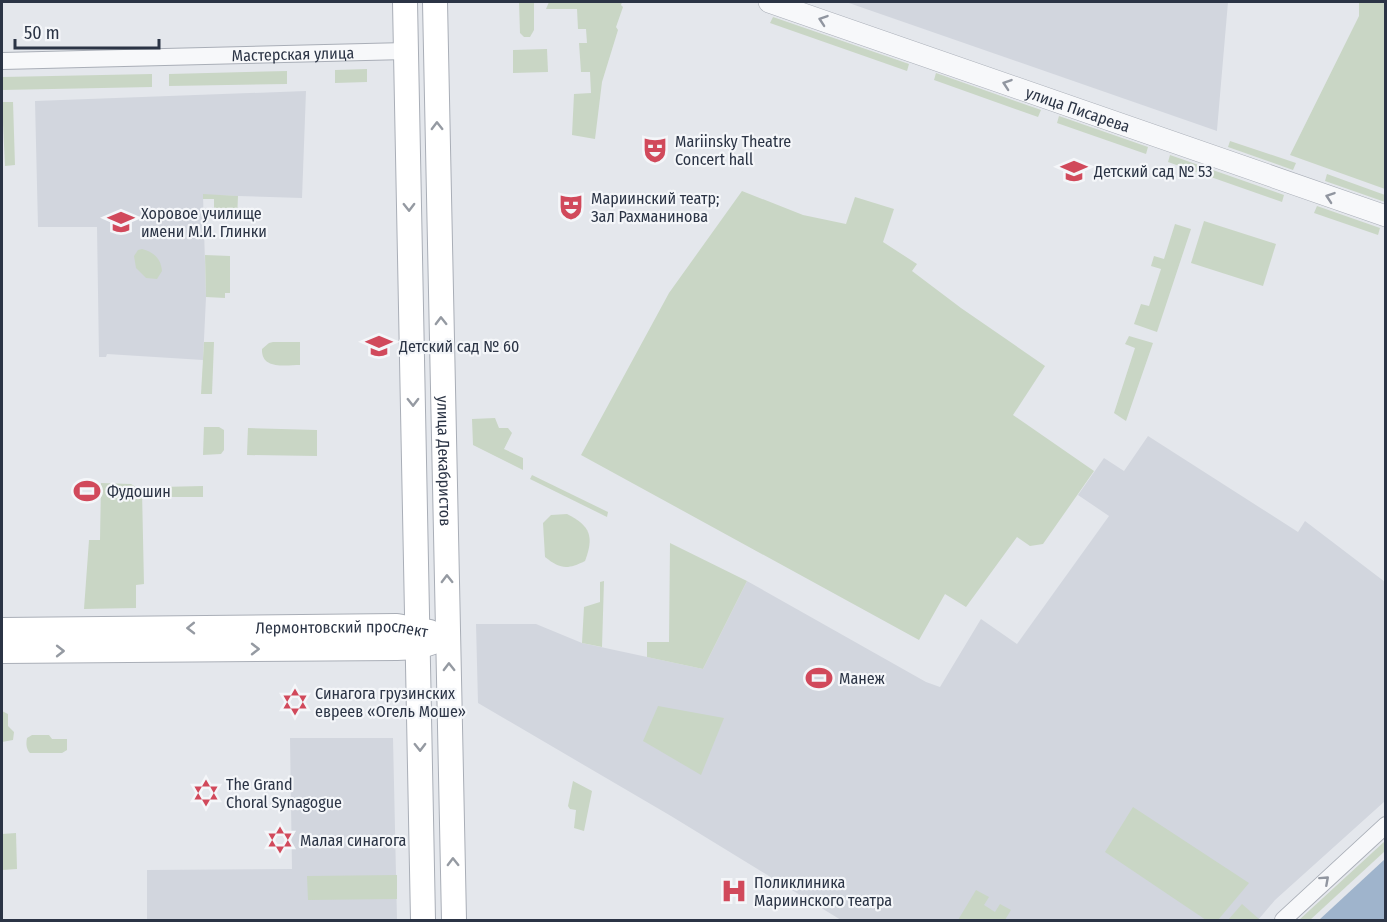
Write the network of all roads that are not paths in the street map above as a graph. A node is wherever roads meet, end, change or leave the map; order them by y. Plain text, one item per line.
1 (405, 2) edge
2 (435, 2) edge
3 (769, 2) edge
4 (406, 51) junction
5 (2, 61) edge
6 (1386, 216) edge
7 (2, 630) edge
8 (417, 638) junction
9 (448, 638) junction
10 (2, 651) edge
11 (1386, 825) edge
12 (423, 921) edge
13 (454, 921) edge
14 (1283, 921) edge

1 - 4 main road, улица Декабристов
9 -> 2 main road, улица Декабристов
6 -> 3 street, улица Писарева
4 - 5 street, Мастерская улица
4 -> 8 main road, улица Декабристов
8 -> 7 main road, Лермонтовский проспект
8 - 9 main road, Лермонтовский проспект
10 -> 8 main road, Лермонтовский проспект
8 -> 12 main road, улица Декабристов
13 -> 9 main road, улица Декабристов
14 -> 11 street

